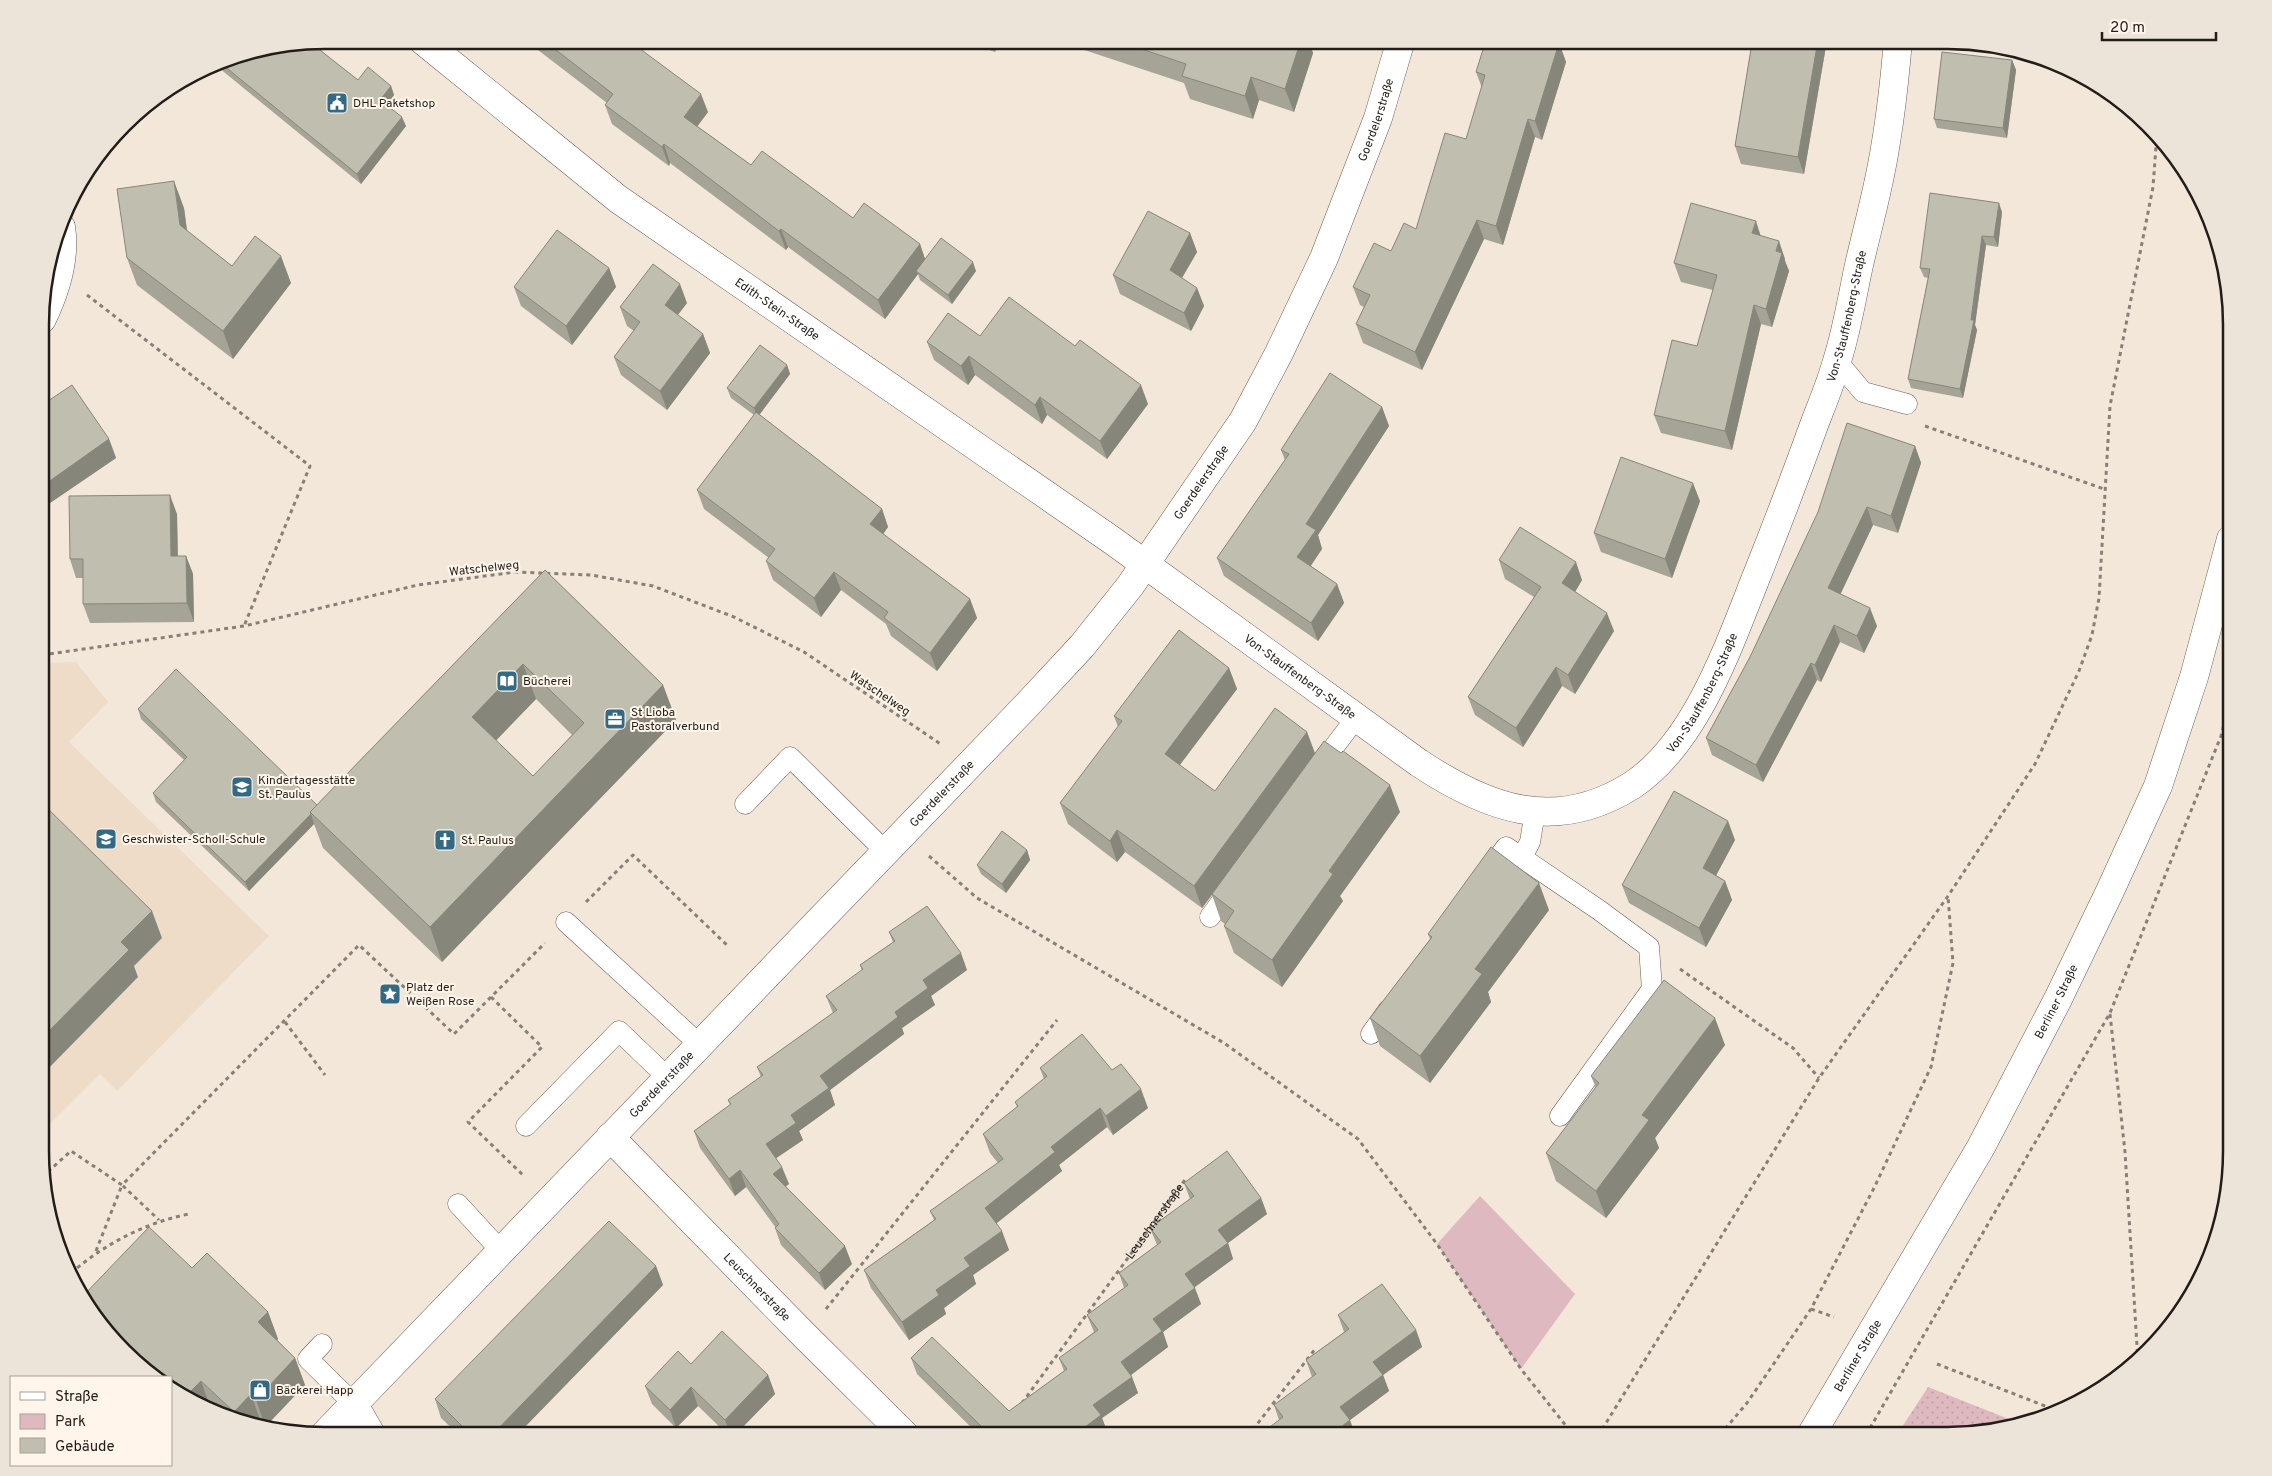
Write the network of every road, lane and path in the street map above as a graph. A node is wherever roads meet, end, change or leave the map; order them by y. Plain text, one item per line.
1 (433, 49) edge
2 (1398, 49) edge
3 (1897, 49) edge
4 (2156, 144) edge
5 (60, 246) edge
6 (59, 273) junction
7 (49, 306) edge
8 (1838, 361) junction
9 (1907, 404) dead end
10 (1917, 424) dead end
11 (2104, 489) junction
12 (1144, 565) junction
13 (2223, 569) edge
14 (244, 626) junction
15 (49, 654) edge
16 (1356, 718) junction
17 (2223, 728) edge
18 (946, 748) dead end
19 (1309, 780) edge
20 (745, 804) dead end
21 (1535, 812) junction
22 (885, 851) junction
23 (1522, 857) junction
24 (935, 861) dead end
25 (1245, 868) edge
26 (1472, 894) edge
27 (1948, 896) junction
28 (1210, 917) dead end
29 (566, 922) junction
30 (729, 947) dead end
31 (1649, 947) junction
32 (1399, 995) edge
33 (2110, 1013) junction
34 (1057, 1020) dead end
35 (285, 1022) junction
36 (1371, 1034) edge
37 (699, 1044) junction
38 (325, 1075) dead end
39 (668, 1077) junction
40 (1819, 1078) junction
41 (1560, 1116) dead end
42 (526, 1126) dead end
43 (610, 1137) junction
44 (49, 1171) edge
45 (1186, 1177) dead end
46 (122, 1185) junction
47 (458, 1204) dead end
48 (188, 1214) dead end
49 (159, 1220) junction
50 (501, 1251) junction
51 (96, 1252) junction
52 (75, 1269) edge
53 (1811, 1309) junction
54 (822, 1313) dead end
55 (1834, 1318) dead end
56 (322, 1344) dead end
57 (1316, 1348) dead end
58 (2137, 1351) edge
59 (1937, 1364) dead end
60 (353, 1403) junction
61 (1020, 1404) edge
62 (2049, 1408) edge
63 (331, 1427) edge
64 (367, 1427) edge
65 (897, 1427) edge
66 (1255, 1427) edge
67 (1567, 1427) edge
68 (1604, 1427) edge
69 (1727, 1427) edge
70 (1816, 1427) edge
71 (1871, 1427) edge

1 - 12 main road, Edith-Stein-Straße
2 - 12 main road, Goerdelerstraße
3 - 8 main road, Von-Stauffenberg-Straße
4 - 11 path
5 - 6 main road
6 - 7 main road
6 - 14 path
8 - 9 lane
8 - 21 main road, Von-Stauffenberg-Straße
10 - 11 path
11 - 27 path
12 - 16 main road, Von-Stauffenberg-Straße
12 - 22 main road, Goerdelerstraße
13 - 70 main road, Berliner Straße
14 - 15 path, Watschelweg
14 - 18 path, Watschelweg
16 - 19 lane
16 - 21 main road, Von-Stauffenberg-Straße
17 - 33 path
20 - 22 lane
21 - 23 lane
22 - 37 main road, Goerdelerstraße
23 - 26 lane
23 - 31 lane
24 - 67 path
25 - 28 lane
27 - 40 path
27 - 53 path
29 - 30 path
29 - 35 path
29 - 37 lane
31 - 40 path
31 - 41 lane
32 - 36 lane
33 - 58 path
33 - 71 path
34 - 54 path
35 - 38 path
35 - 46 path
37 - 39 main road, Goerdelerstraße
39 - 42 lane
39 - 43 main road, Goerdelerstraße
40 - 68 path
43 - 50 main road, Goerdelerstraße
43 - 65 main road, Leuschnerstraße
44 - 46 path
45 - 61 path, Leuschnerstraße
46 - 49 path
46 - 51 path
47 - 50 lane
48 - 49 path
49 - 51 path
50 - 60 main road, Goerdelerstraße
51 - 52 path
53 - 55 path
53 - 69 path
56 - 60 lane
57 - 66 path
59 - 62 path
60 - 63 main road, Goerdelerstraße
60 - 64 main road

